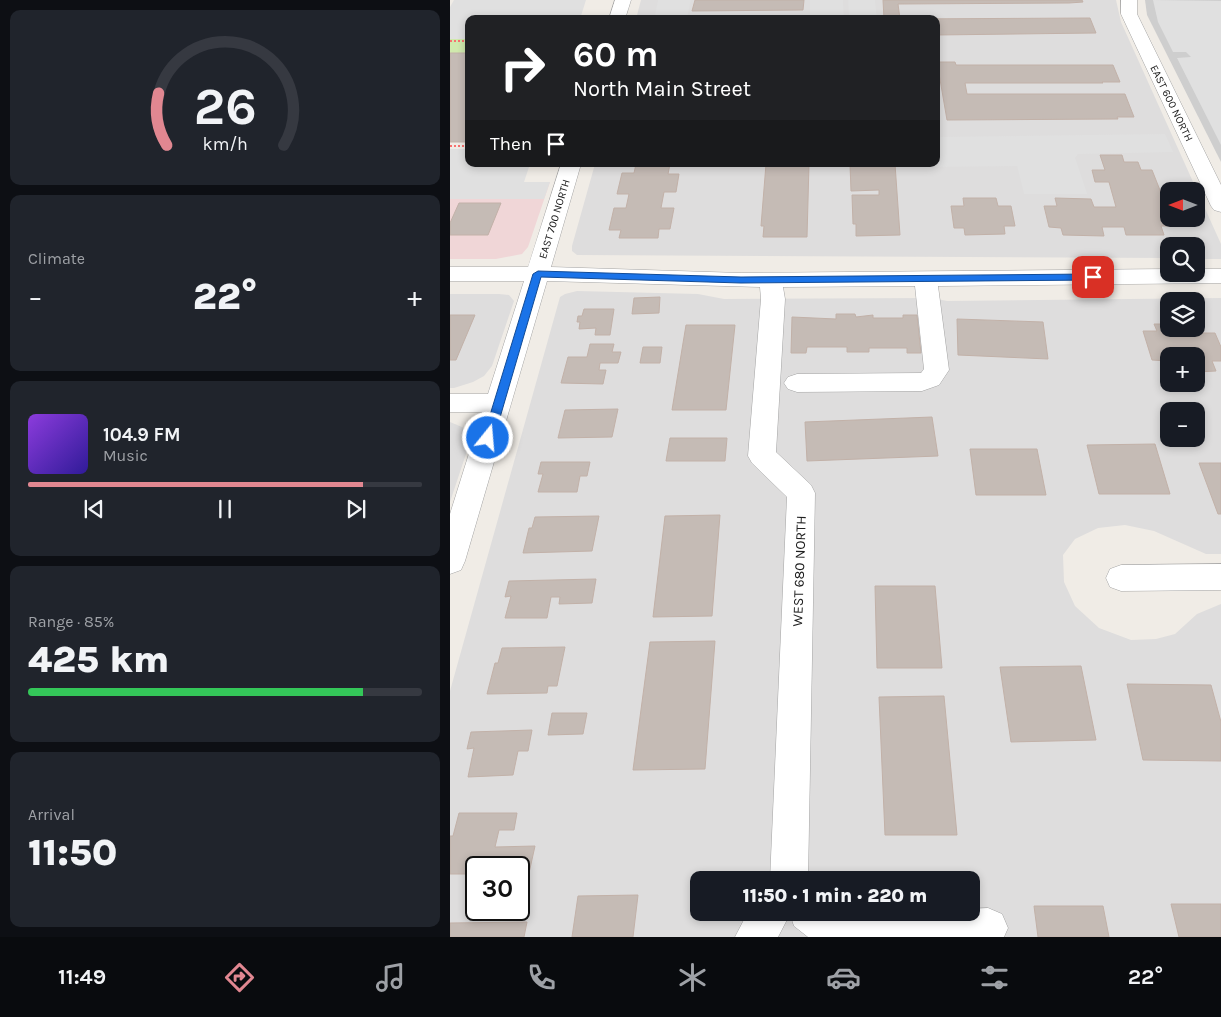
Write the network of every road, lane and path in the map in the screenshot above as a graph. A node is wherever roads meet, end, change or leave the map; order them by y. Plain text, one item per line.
1 (623, 0) edge
2 (1129, 0) edge
3 (618, 15) edge
4 (450, 41) edge
5 (465, 41) edge
6 (450, 146) edge
7 (465, 146) edge
8 (570, 167) edge
9 (1221, 206) edge
10 (450, 274) edge
11 (538, 274) junction
12 (1221, 276) edge
13 (926, 279) junction
14 (771, 280) junction
15 (797, 383) dead end
16 (450, 403) edge
17 (499, 403) junction
18 (450, 561) edge
19 (1221, 577) edge
20 (1121, 578) dead end
21 (789, 871) edge
22 (765, 921) edge
23 (817, 921) edge
24 (988, 928) dead end
25 (754, 937) edge

1 - 3 street
2 - 9 street, EAST 600 NORTH
4 - 5 path
6 - 7 path
8 - 11 street, EAST 700 NORTH
10 - 11 street
11 - 14 street
11 - 17 street, EAST 700 NORTH
12 - 13 street
13 - 14 street
13 - 15 street
14 - 21 street, WEST 680 NORTH
16 - 17 street
17 - 18 street, EAST 700 NORTH
19 - 20 street
22 - 25 street
23 - 24 street

